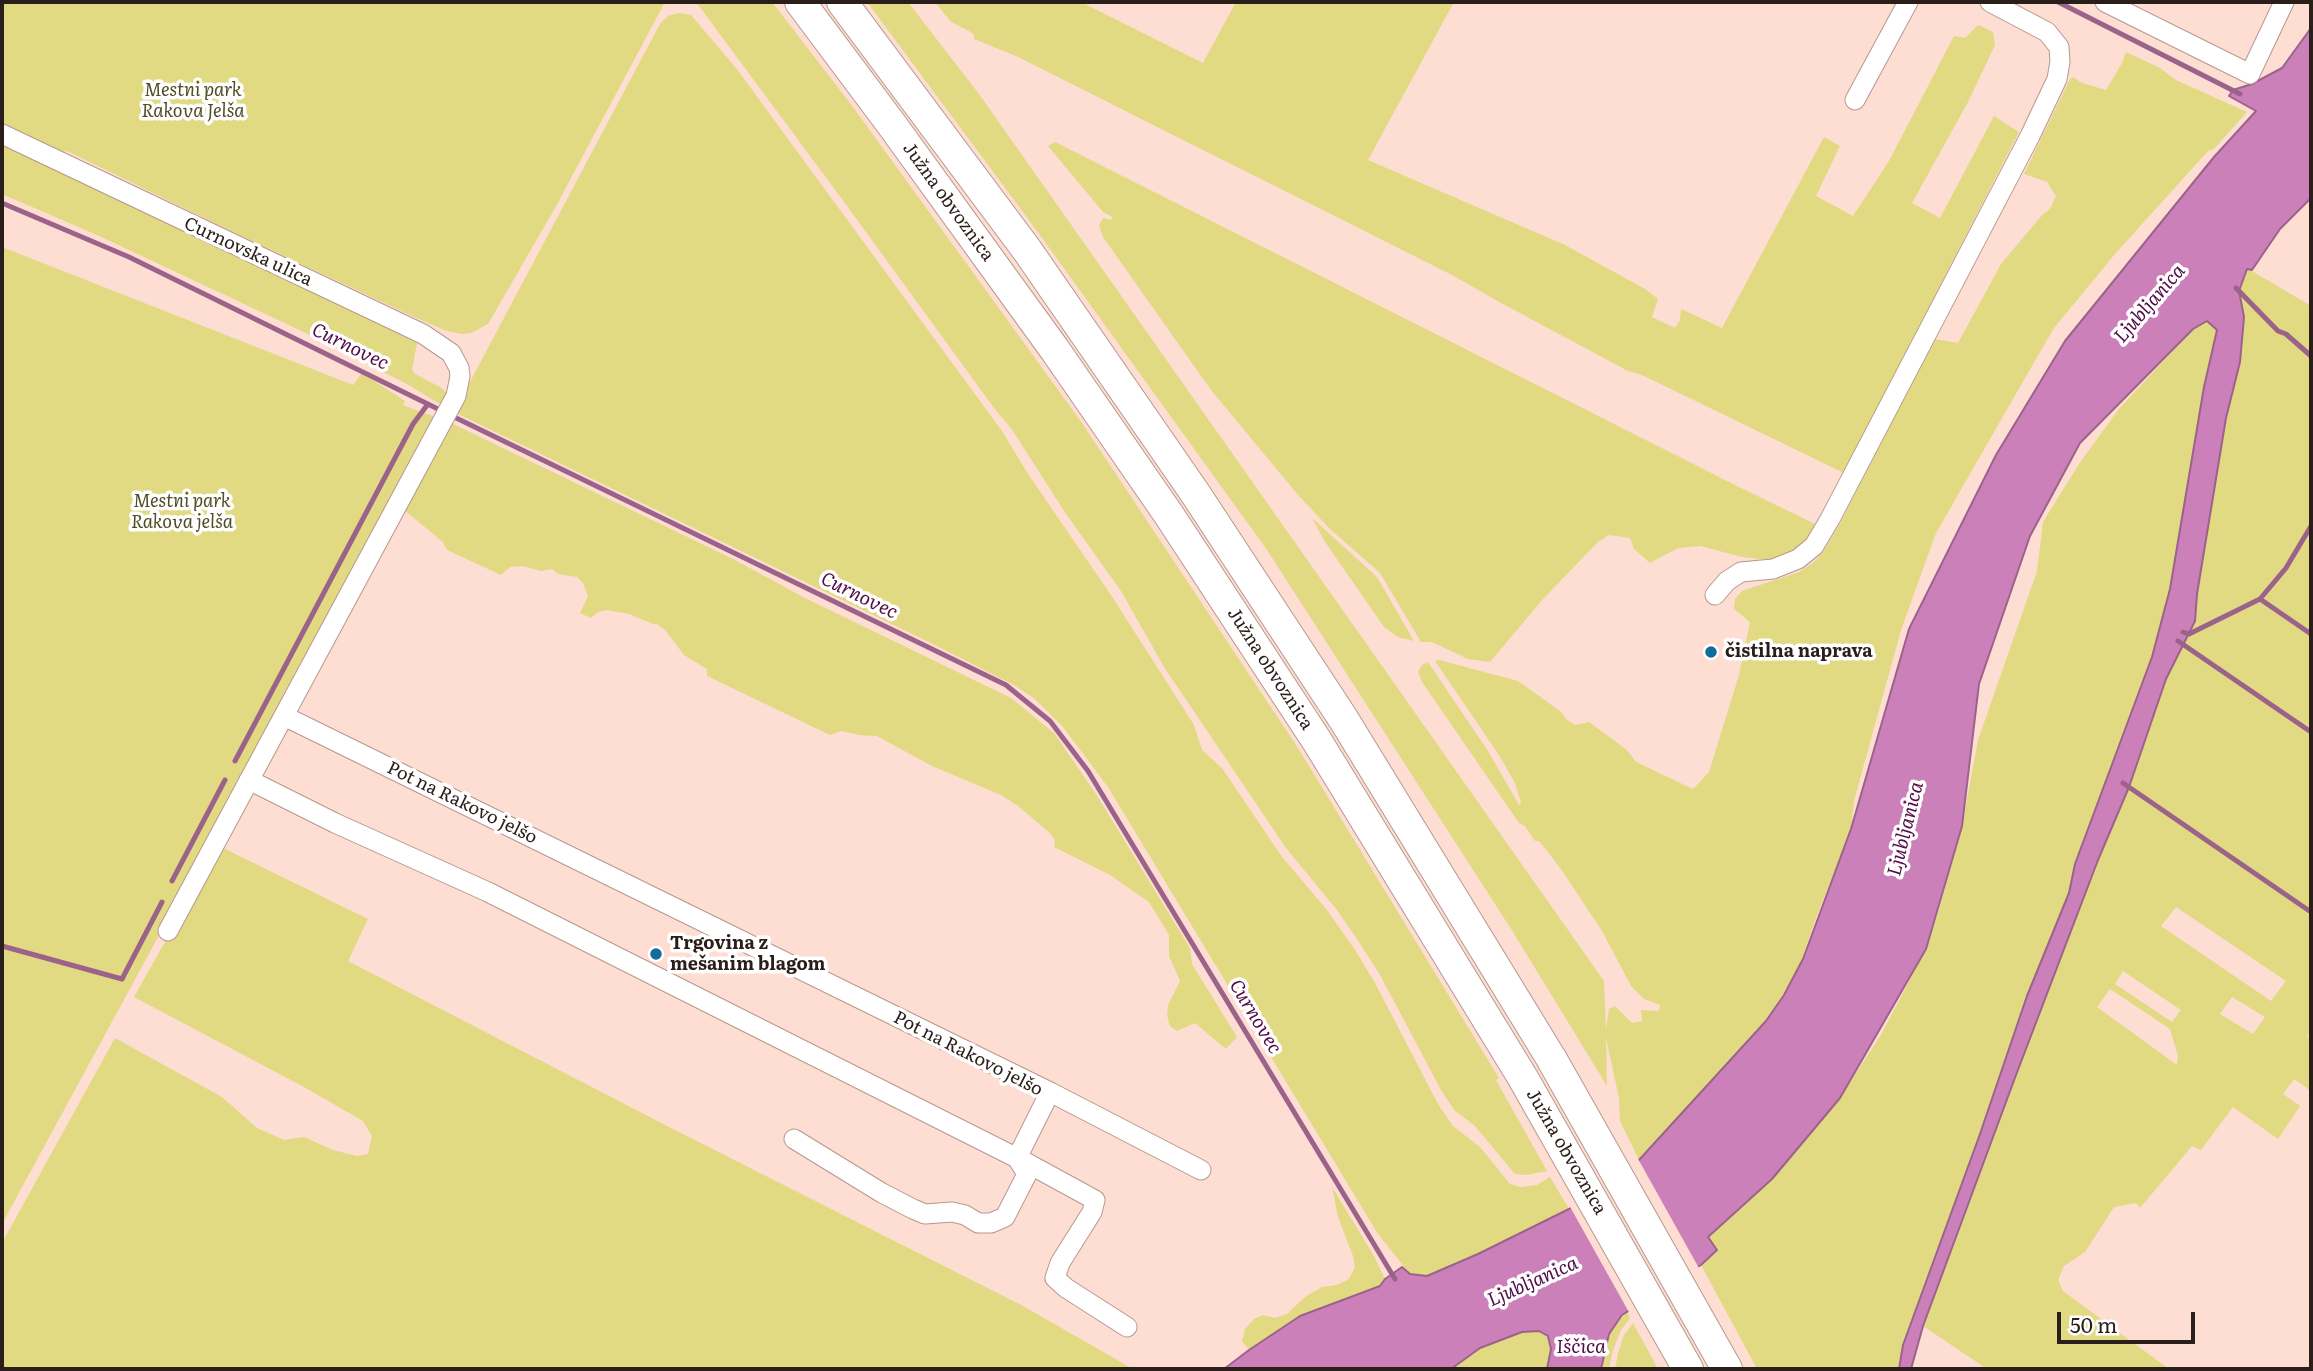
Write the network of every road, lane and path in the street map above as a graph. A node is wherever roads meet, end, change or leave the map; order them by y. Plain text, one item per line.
1 (800, 2) edge
2 (842, 2) edge
3 (1908, 2) edge
4 (1990, 2) edge
5 (2105, 2) edge
6 (2284, 2) edge
7 (1855, 100) dead end
8 (2, 134) edge
9 (1715, 594) dead end
10 (284, 716) junction
11 (249, 780) junction
12 (168, 931) dead end
13 (1049, 1092) junction
14 (794, 1139) dead end
15 (1017, 1158) junction
16 (1201, 1170) dead end
17 (1127, 1327) dead end
18 (1688, 1369) edge
19 (1727, 1369) edge

1 - 18 highway, Južna obvoznica
2 - 19 highway, Južna obvoznica
3 - 7 street
4 - 9 street
5 - 6 street
8 - 10 street, Curnovska ulica
10 - 11 street
10 - 13 street, Pot na Rakovo jelšo
11 - 12 street
11 - 15 street
13 - 15 street, Pot na Rakovo jelšo
13 - 16 street
14 - 15 street
15 - 17 street

